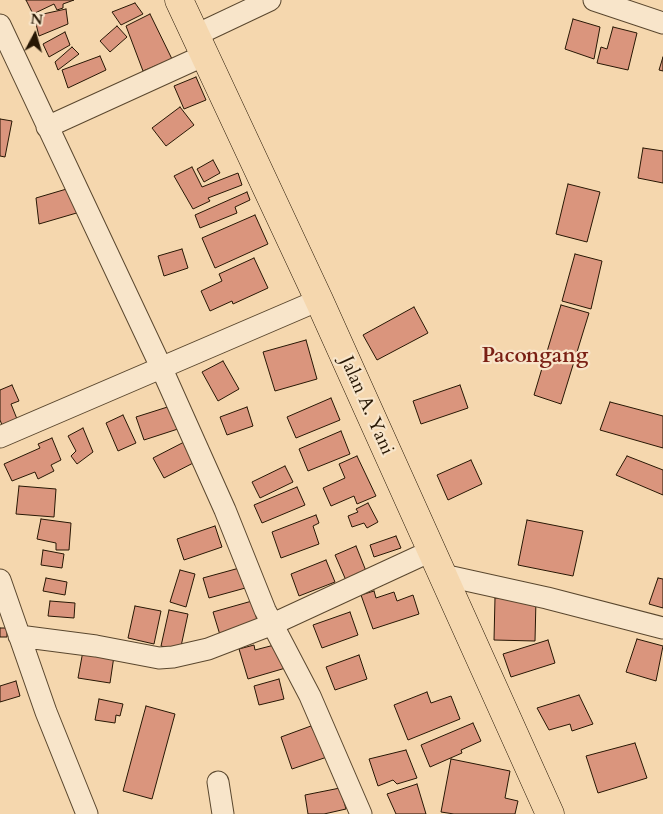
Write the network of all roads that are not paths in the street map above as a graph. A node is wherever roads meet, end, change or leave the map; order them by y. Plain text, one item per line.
1 (179, 0) edge
2 (270, 0) edge
3 (594, 0) edge
4 (663, 23) edge
5 (0, 25) edge
6 (200, 45) junction
7 (47, 126) junction
8 (319, 300) junction
9 (161, 367) junction
10 (0, 438) edge
11 (431, 551) junction
12 (443, 575) junction
13 (0, 580) edge
14 (273, 624) junction
15 (663, 628) edge
16 (19, 636) junction
17 (218, 782) dead end
18 (87, 814) edge
19 (223, 814) edge
20 (361, 814) edge
21 (548, 814) edge

1 - 6 highway, Jalan A. Yani
2 - 6 street
3 - 4 street
5 - 7 street
6 - 7 street
6 - 8 highway, Jalan A. Yani
7 - 9 street
8 - 9 street
8 - 11 highway, Jalan A. Yani
9 - 10 street
9 - 14 street
11 - 12 highway, Jalan A. Yani
11 - 14 street
12 - 15 street
12 - 21 highway, Jalan A. Yani
13 - 16 street
14 - 16 street
14 - 20 street
16 - 18 street
17 - 19 street

